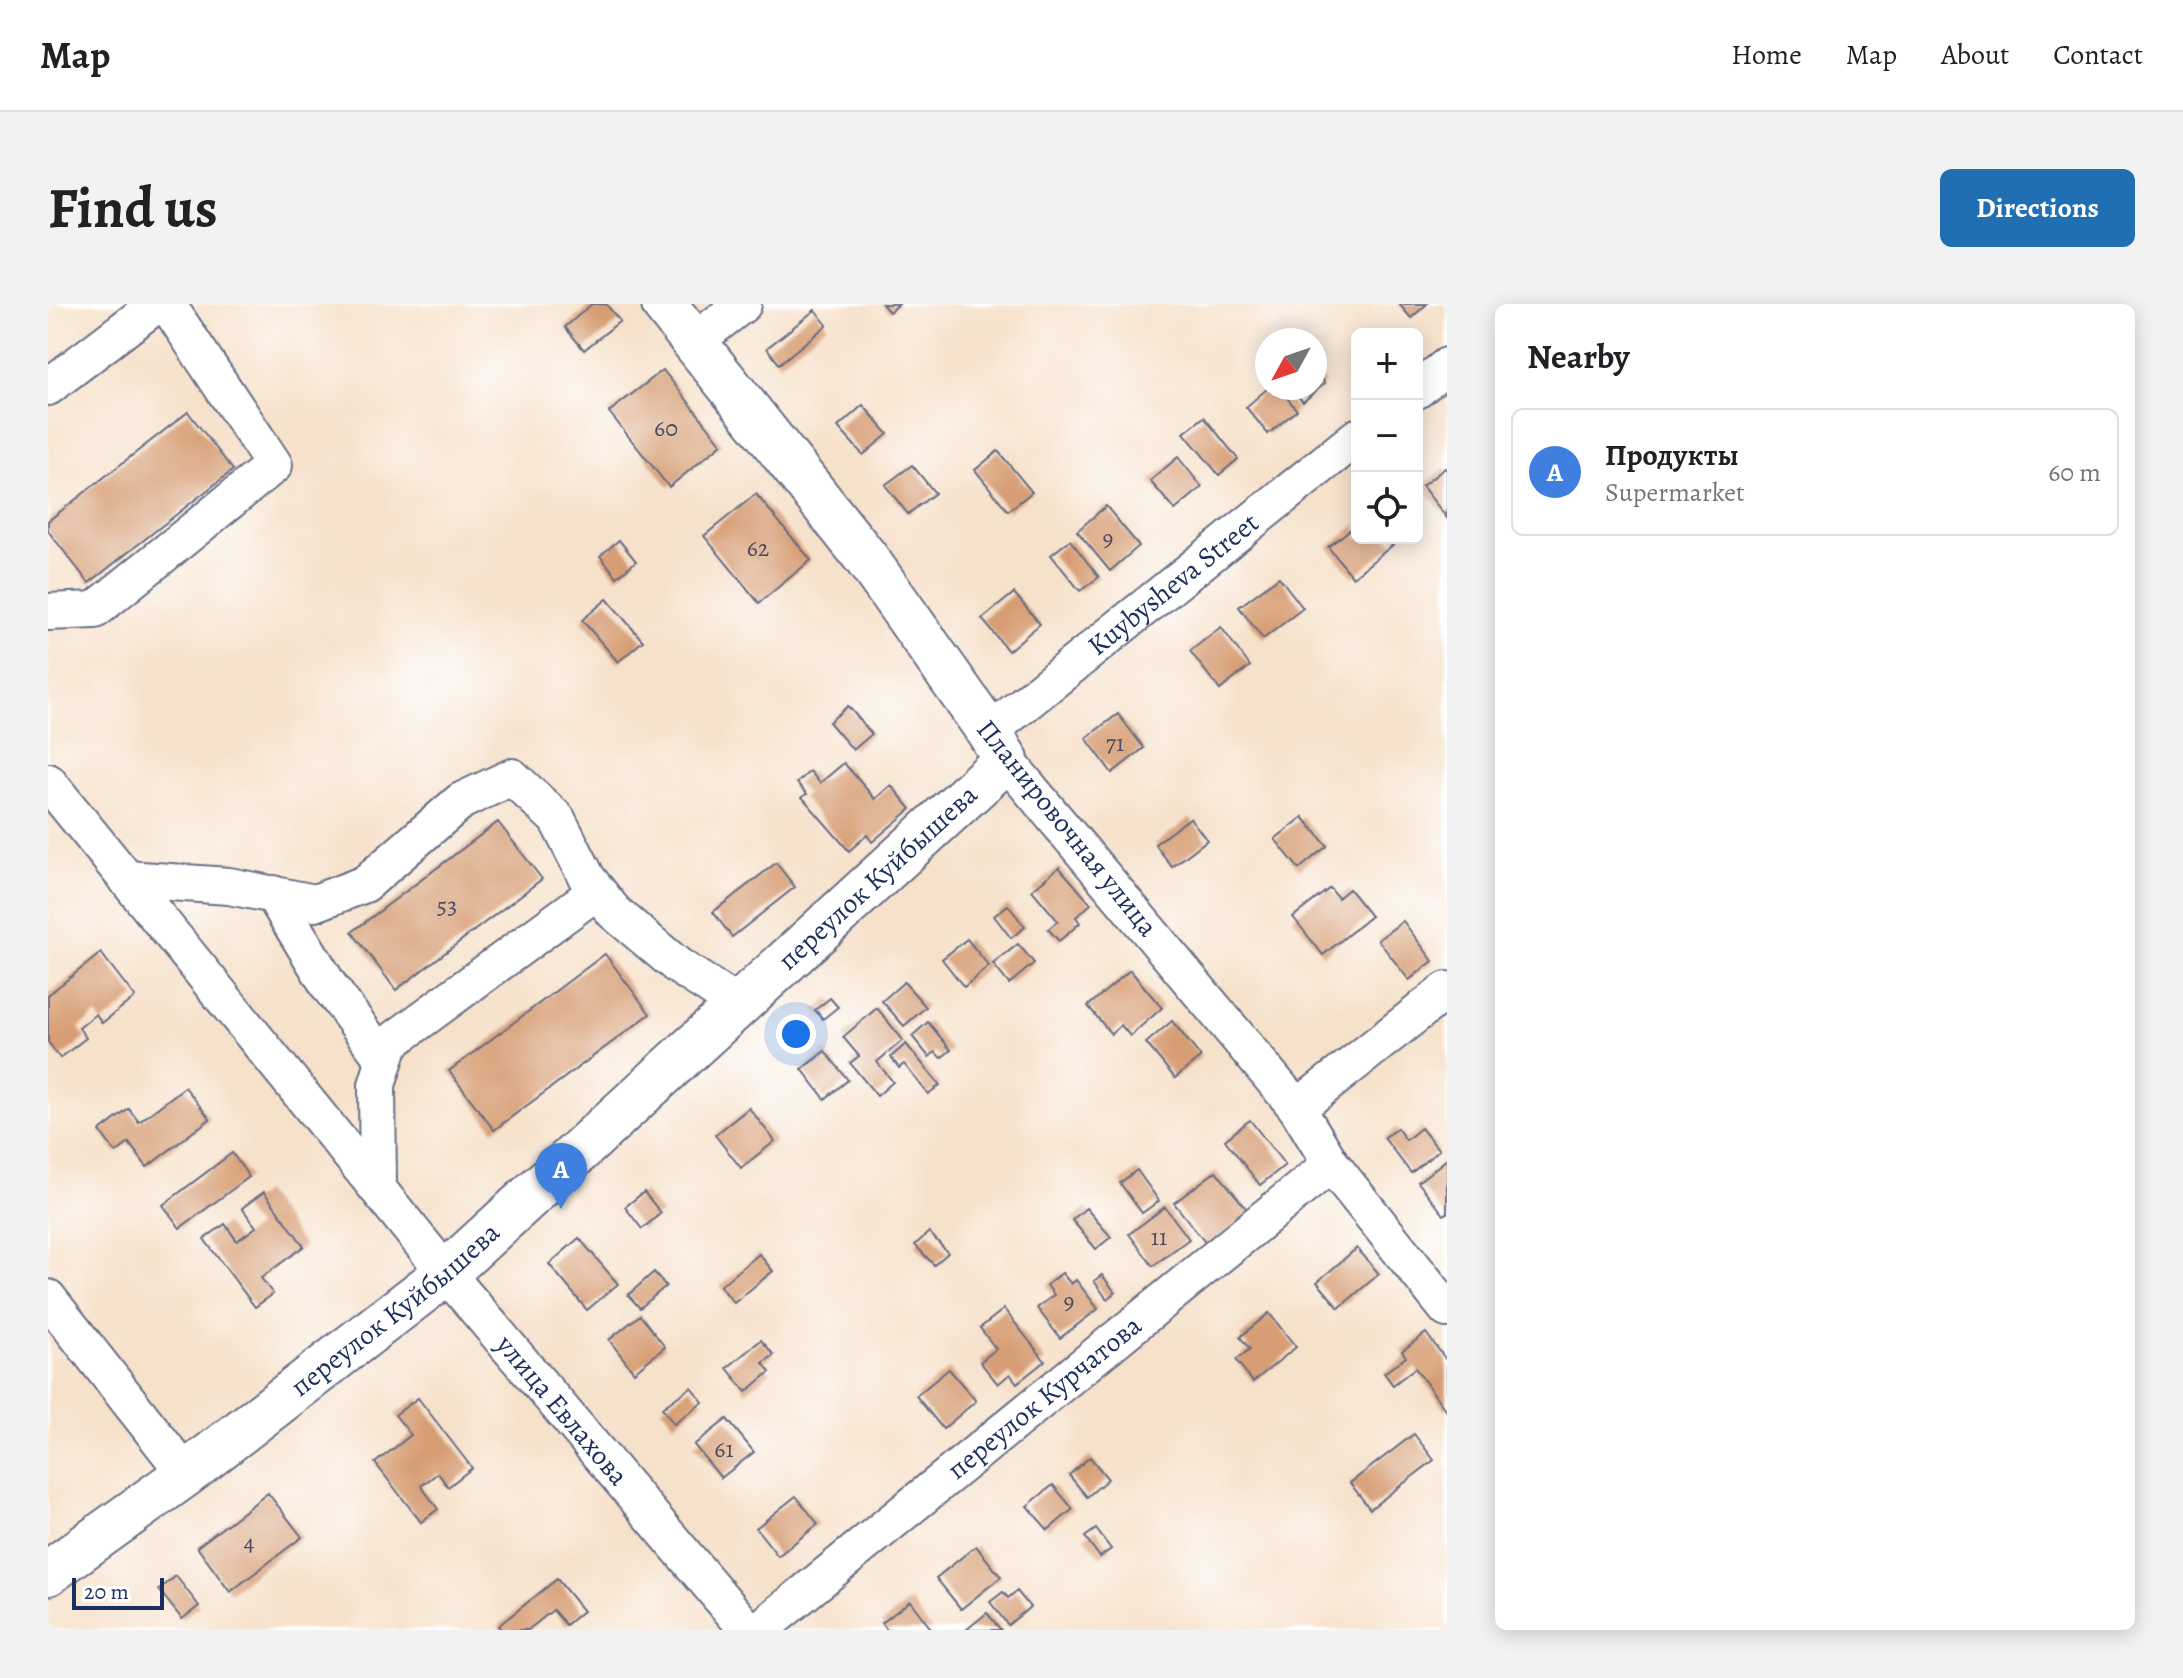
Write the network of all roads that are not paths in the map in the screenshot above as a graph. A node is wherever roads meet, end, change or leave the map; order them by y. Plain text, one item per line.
1 (157, 304) edge
2 (167, 304) edge
3 (664, 304) edge
4 (743, 304) edge
5 (695, 341) junction
6 (1447, 366) edge
7 (1423, 385) edge
8 (48, 387) edge
9 (1351, 442) edge
10 (48, 612) edge
11 (997, 746) junction
12 (48, 782) edge
13 (126, 879) junction
14 (597, 891) junction
15 (273, 894) junction
16 (1447, 990) edge
17 (739, 1005) junction
18 (384, 1060) junction
19 (1297, 1108) junction
20 (1331, 1164) junction
21 (378, 1189) junction
22 (446, 1273) junction
23 (48, 1298) edge
24 (1447, 1309) edge
25 (186, 1474) junction
26 (48, 1573) edge
27 (748, 1630) edge
28 (759, 1630) edge

1 - 8 street
2 - 10 street
3 - 5 main road, Планировочная улица
4 - 5 street
5 - 11 main road, Планировочная улица
6 - 7 street
9 - 11 street, Kuybysheva Street
11 - 17 main road, переулок Куйбышева
11 - 19 street, Планировочная улица
12 - 13 street, улица Евлахова
13 - 15 street
13 - 21 street, улица Евлахова
14 - 15 street
14 - 17 street
14 - 18 street
15 - 18 street
16 - 19 street
17 - 22 main road, переулок Куйбышева
18 - 21 street
19 - 20 street, Планировочная улица
20 - 24 street, Планировочная улица
20 - 28 street, переулок Курчатова
21 - 22 street, улица Евлахова
22 - 25 main road, переулок Куйбышева
22 - 27 street, улица Евлахова
23 - 25 street
25 - 26 main road, переулок Куйбышева

